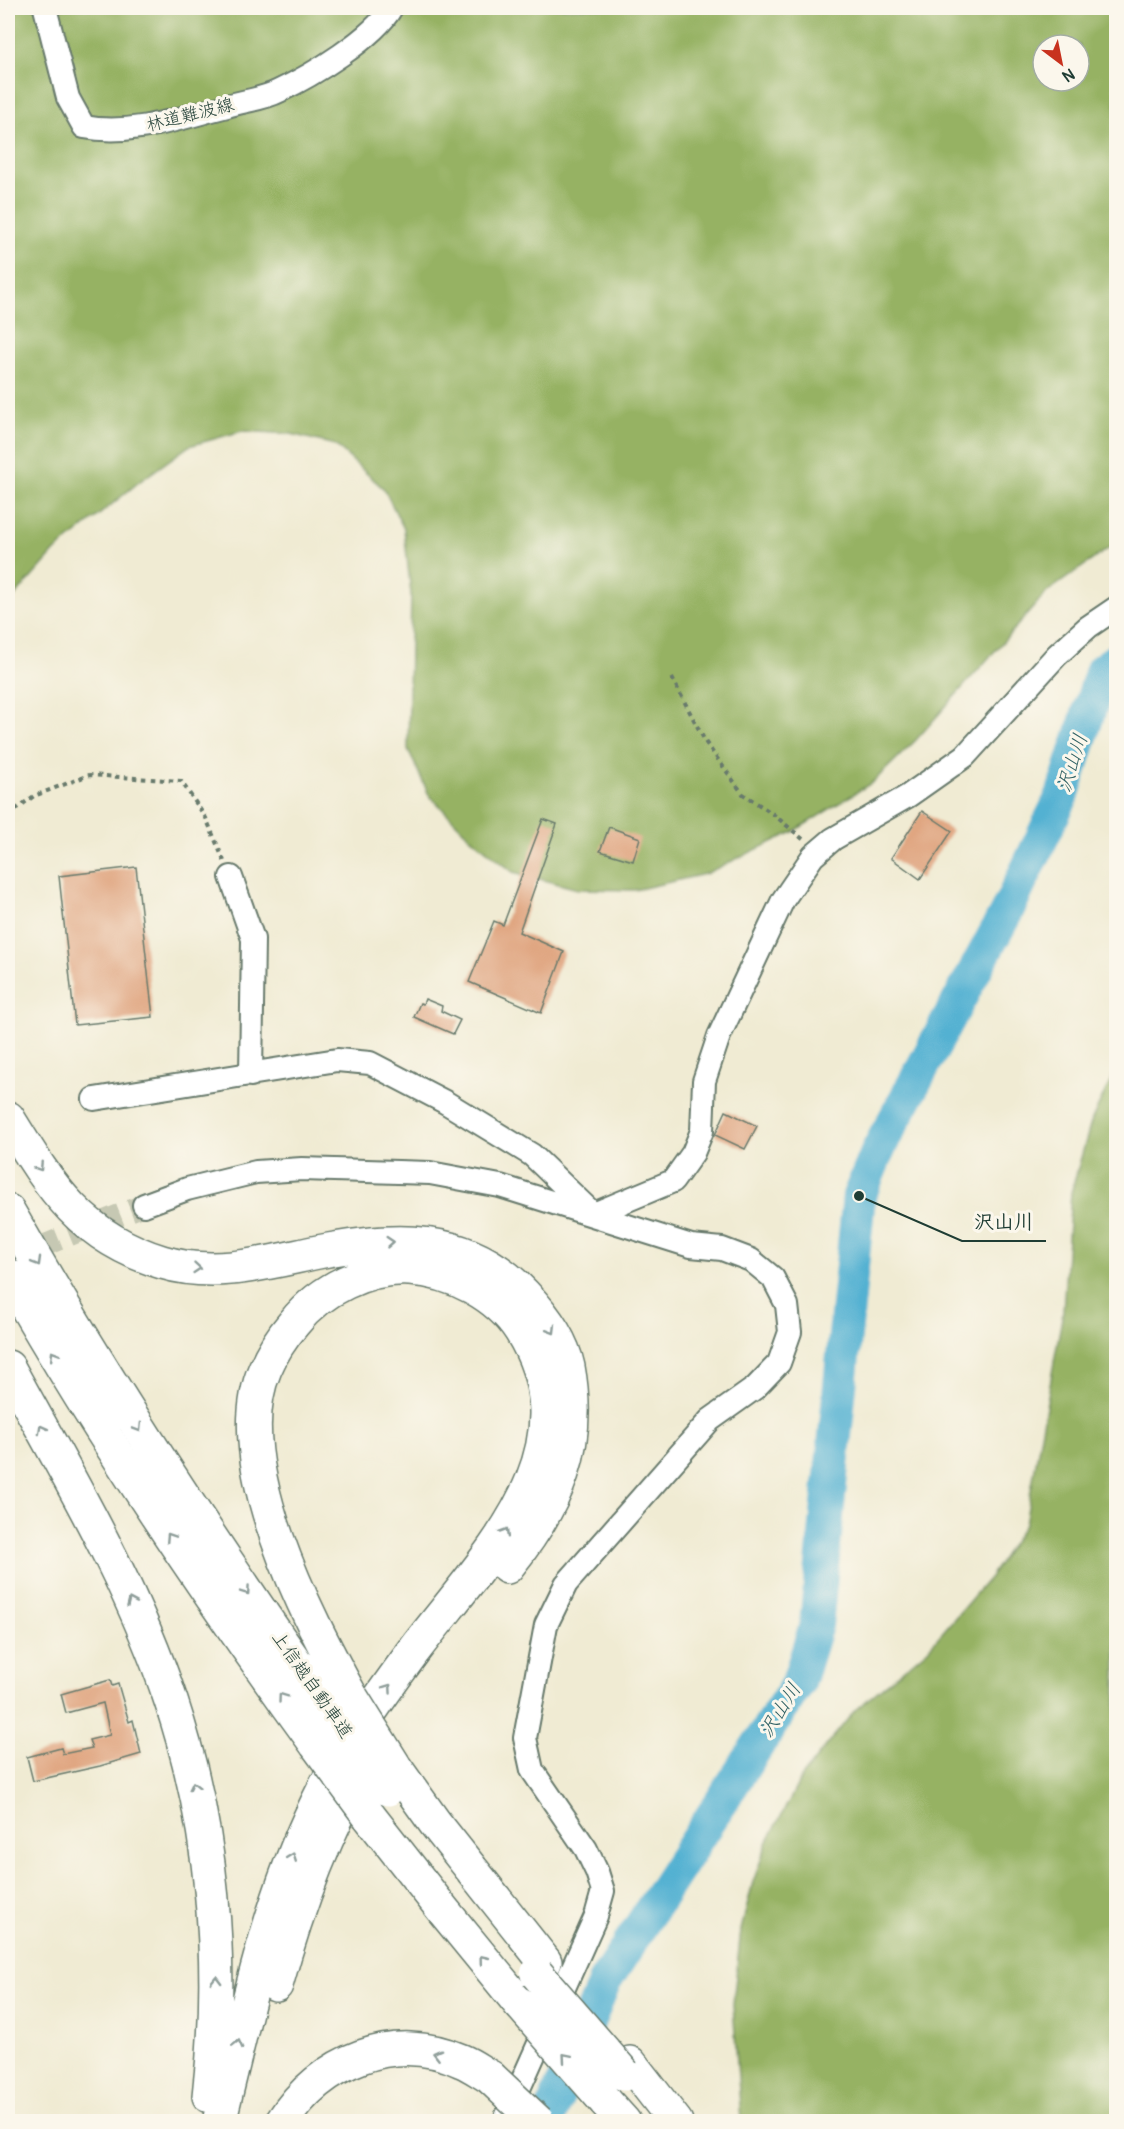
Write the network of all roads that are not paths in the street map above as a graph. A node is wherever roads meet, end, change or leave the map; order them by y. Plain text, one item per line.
1 (45, 8) edge
2 (391, 8) edge
3 (1116, 608) edge
4 (231, 877) road end
5 (251, 1075) junction
6 (94, 1099) dead end
7 (8, 1118) edge
8 (144, 1205) tunnel mouth
9 (8, 1211) edge
10 (594, 1214) junction
11 (8, 1275) edge
12 (8, 1367) edge
13 (335, 1721) junction
14 (627, 2069) junction
15 (614, 2111) edge
16 (205, 2121) edge
17 (219, 2121) edge
18 (242, 2121) edge
19 (282, 2121) edge
20 (504, 2121) edge
21 (538, 2121) edge
22 (667, 2121) edge
23 (676, 2121) edge

1 - 2 street, 林道難波線
3 - 10 street
4 - 5 street
5 - 6 street
5 - 10 street
7 -> 18 highway
8 - 10 street
9 -> 13 highway, 上信越自動車道
10 - 20 street
13 -> 11 highway, 上信越自動車道
16 -> 12 highway
13 - 14 highway, 上信越自動車道, bridge
15 -> 13 highway, 上信越自動車道, bridge
17 -> 13 highway
14 - 22 highway, 上信越自動車道
14 - 23 highway
21 -> 19 highway, bridge

